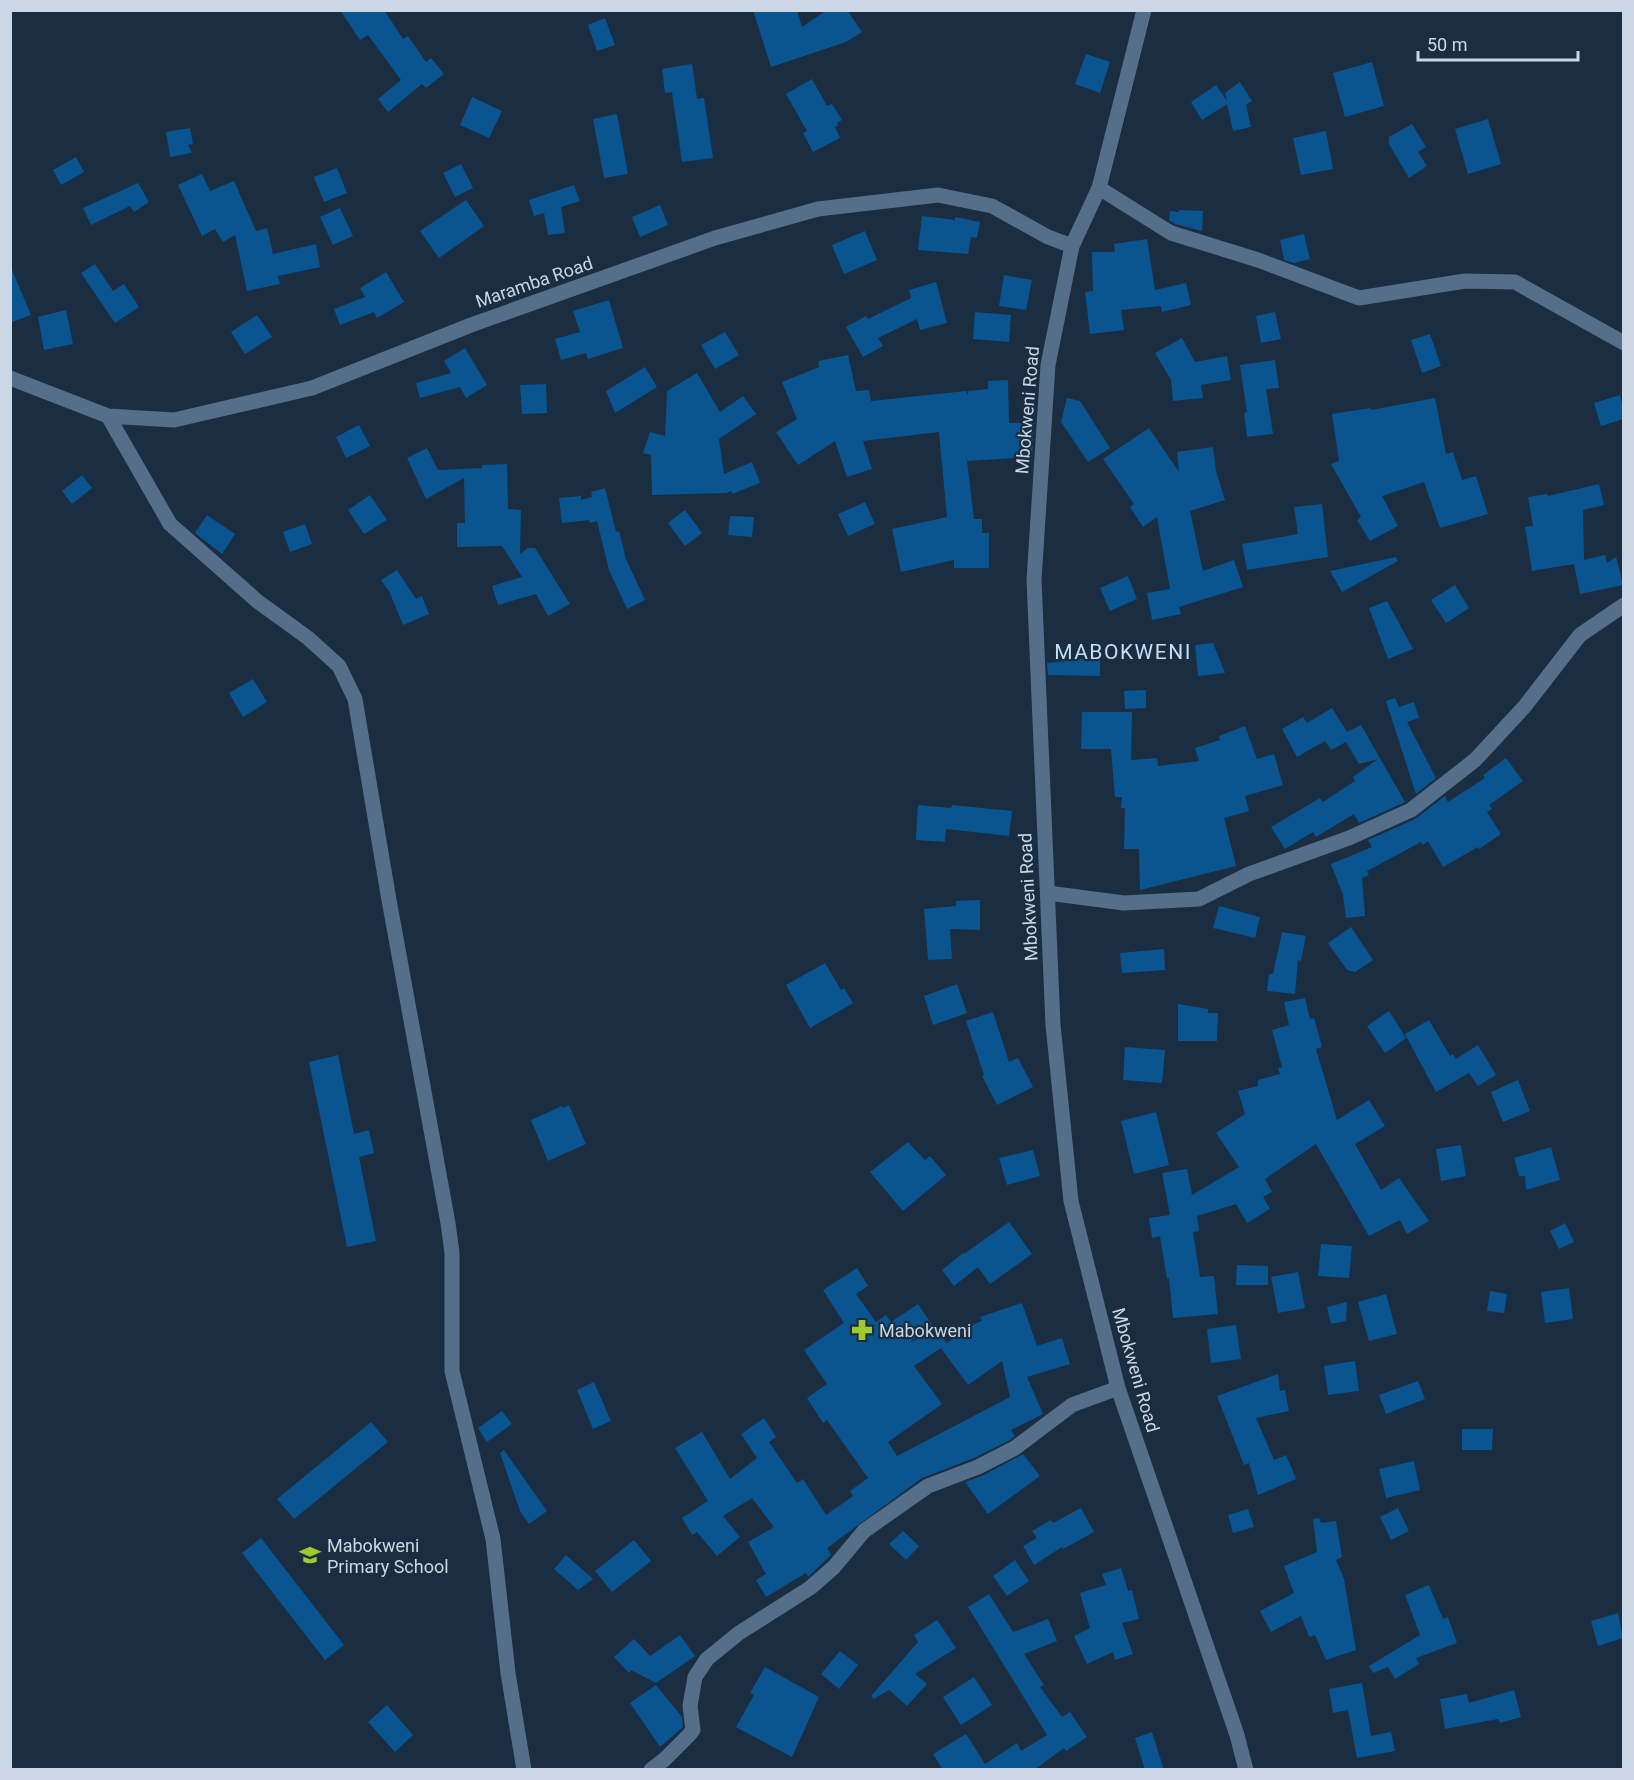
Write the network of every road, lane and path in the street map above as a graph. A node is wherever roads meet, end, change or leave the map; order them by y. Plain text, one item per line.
1 (1144, 10) edge
2 (1099, 188) junction
3 (1072, 246) junction
4 (1623, 343) edge
5 (10, 378) edge
6 (108, 416) junction
7 (1623, 605) edge
8 (1048, 893) junction
9 (1119, 1388) junction
10 (525, 1770) edge
11 (651, 1770) edge
12 (1246, 1770) edge

1 - 2 street, Mbokweni Road
2 - 3 street, Mbokweni Road
2 - 4 street
3 - 6 street, Maramba Road
3 - 8 street, Mbokweni Road
5 - 6 street, Maramba Road
6 - 10 street
7 - 8 street
8 - 9 street, Mbokweni Road
9 - 11 street
9 - 12 street, Mbokweni Road

